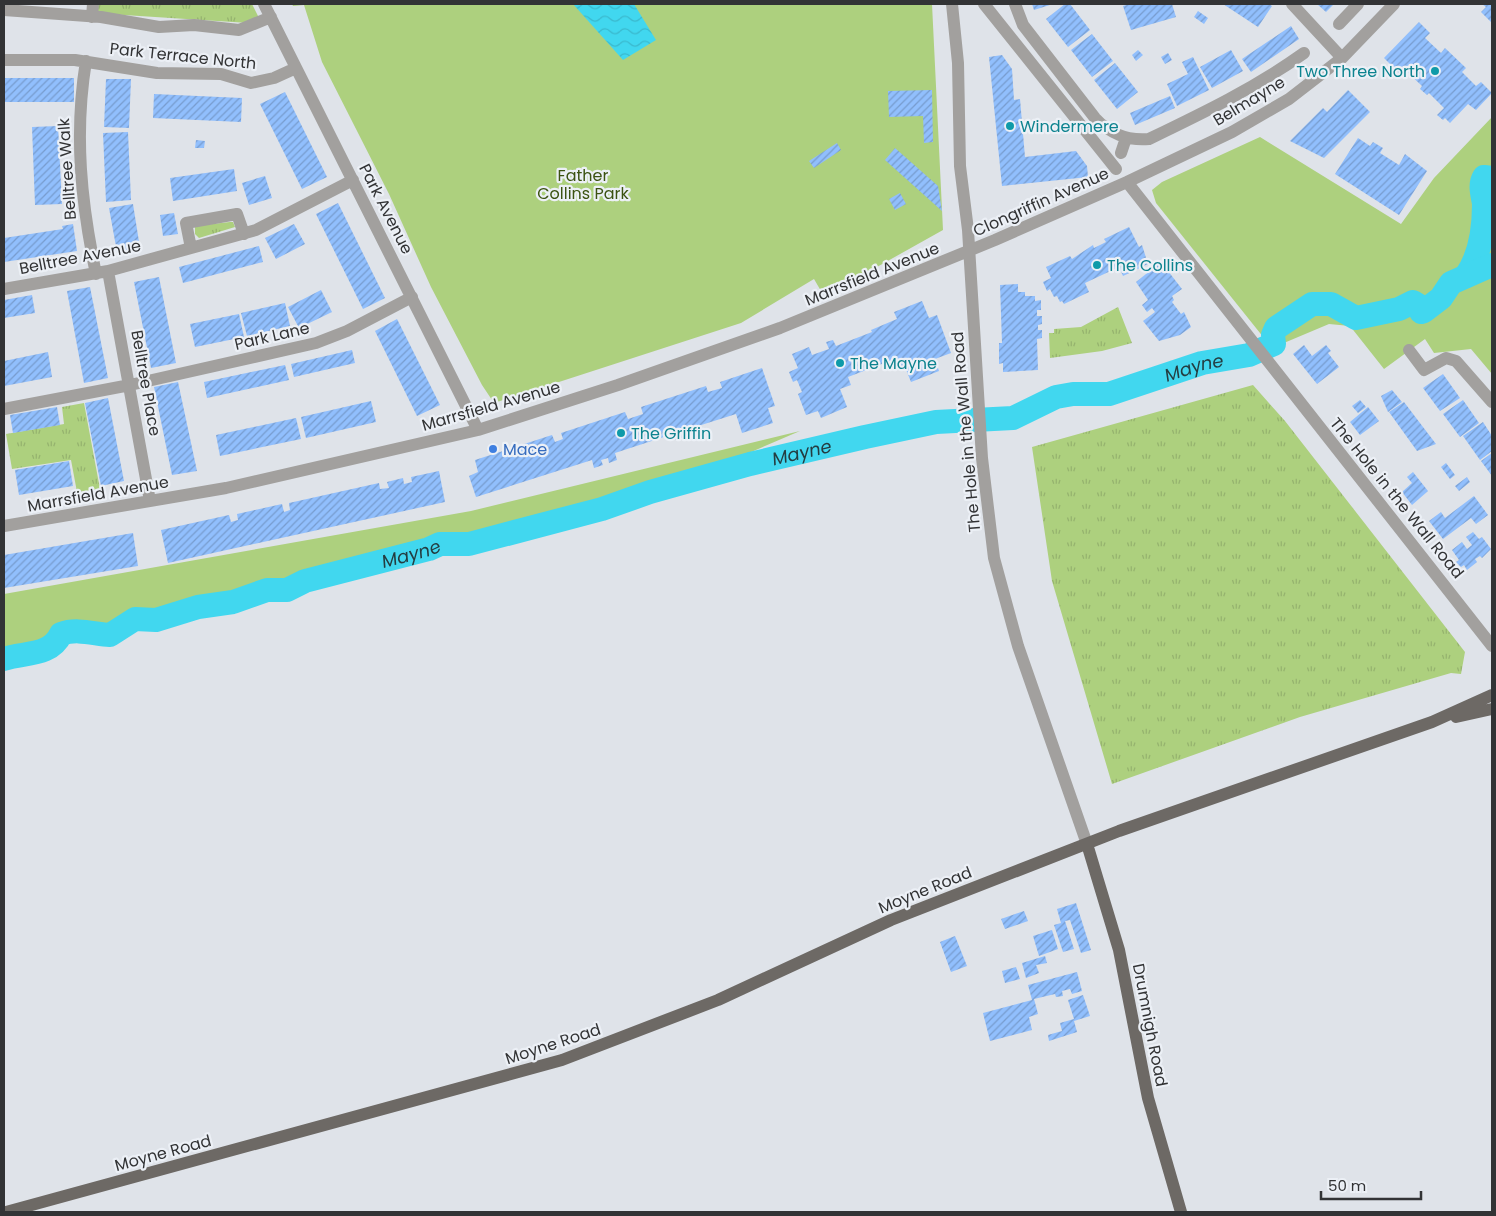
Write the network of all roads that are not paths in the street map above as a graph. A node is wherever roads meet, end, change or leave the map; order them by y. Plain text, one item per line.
1 (264, 4) edge
2 (952, 4) edge
3 (984, 4) edge
4 (1015, 4) edge
5 (1292, 4) edge
6 (1358, 4) edge
7 (1394, 4) edge
8 (4, 10) edge
9 (92, 10) edge
10 (271, 17) junction
11 (1339, 24) dead end
12 (1304, 53) dead end
13 (1342, 58) junction
14 (4, 60) edge
15 (86, 61) junction
16 (296, 68) junction
17 (1126, 138) junction
18 (1121, 153) dead end
19 (1116, 169) dead end
20 (353, 180) junction
21 (1127, 182) junction
22 (244, 234) junction
23 (191, 248) junction
24 (969, 251) junction
25 (102, 273) junction
26 (4, 289) edge
27 (412, 297) junction
28 (1408, 350) dead end
29 (130, 385) junction
30 (1492, 402) edge
31 (4, 409) edge
32 (478, 430) junction
33 (150, 501) junction
34 (4, 526) edge
35 (1492, 646) edge
36 (1492, 695) edge
37 (1492, 709) edge
38 (1432, 722) junction
39 (1087, 844) junction
40 (6, 1212) edge
41 (1181, 1212) edge

1 - 10 street, Park Avenue
2 - 24 street, The Hole in the Wall Road
3 - 19 street
4 - 17 street
5 - 13 street
6 - 11 street
7 - 13 street, Belmayne
8 - 9 street
9 - 10 street
10 - 16 street, Park Avenue
12 - 17 street
13 - 21 street, Belmayne
14 - 15 street, Park Terrace North
15 - 16 street, Park Terrace North
15 - 25 street, Belltree Walk
16 - 20 street, Park Avenue
17 - 18 street
20 - 22 street, Belltree Avenue
20 - 27 street, Park Avenue
21 - 24 street, Clongriffin Avenue
21 - 35 street, The Hole in the Wall Road
22 - 23 street, Belltree Avenue
22 - 23 street
23 - 25 street, Belltree Avenue
24 - 32 street, Marrsfield Avenue
24 - 39 street, The Hole in the Wall Road
25 - 26 street, Belltree Avenue
25 - 29 street, Belltree Place
27 - 29 street, Park Lane
27 - 32 street, Park Avenue
28 - 30 street
29 - 31 street, Park Lane
29 - 33 street, Belltree Place
32 - 33 street, Marrsfield Avenue
33 - 34 street, Marrsfield Avenue
36 - 38 main road
37 - 38 main road
38 - 39 main road, Moyne Road
39 - 40 main road, Moyne Road
39 - 41 main road, Drumnigh Road

